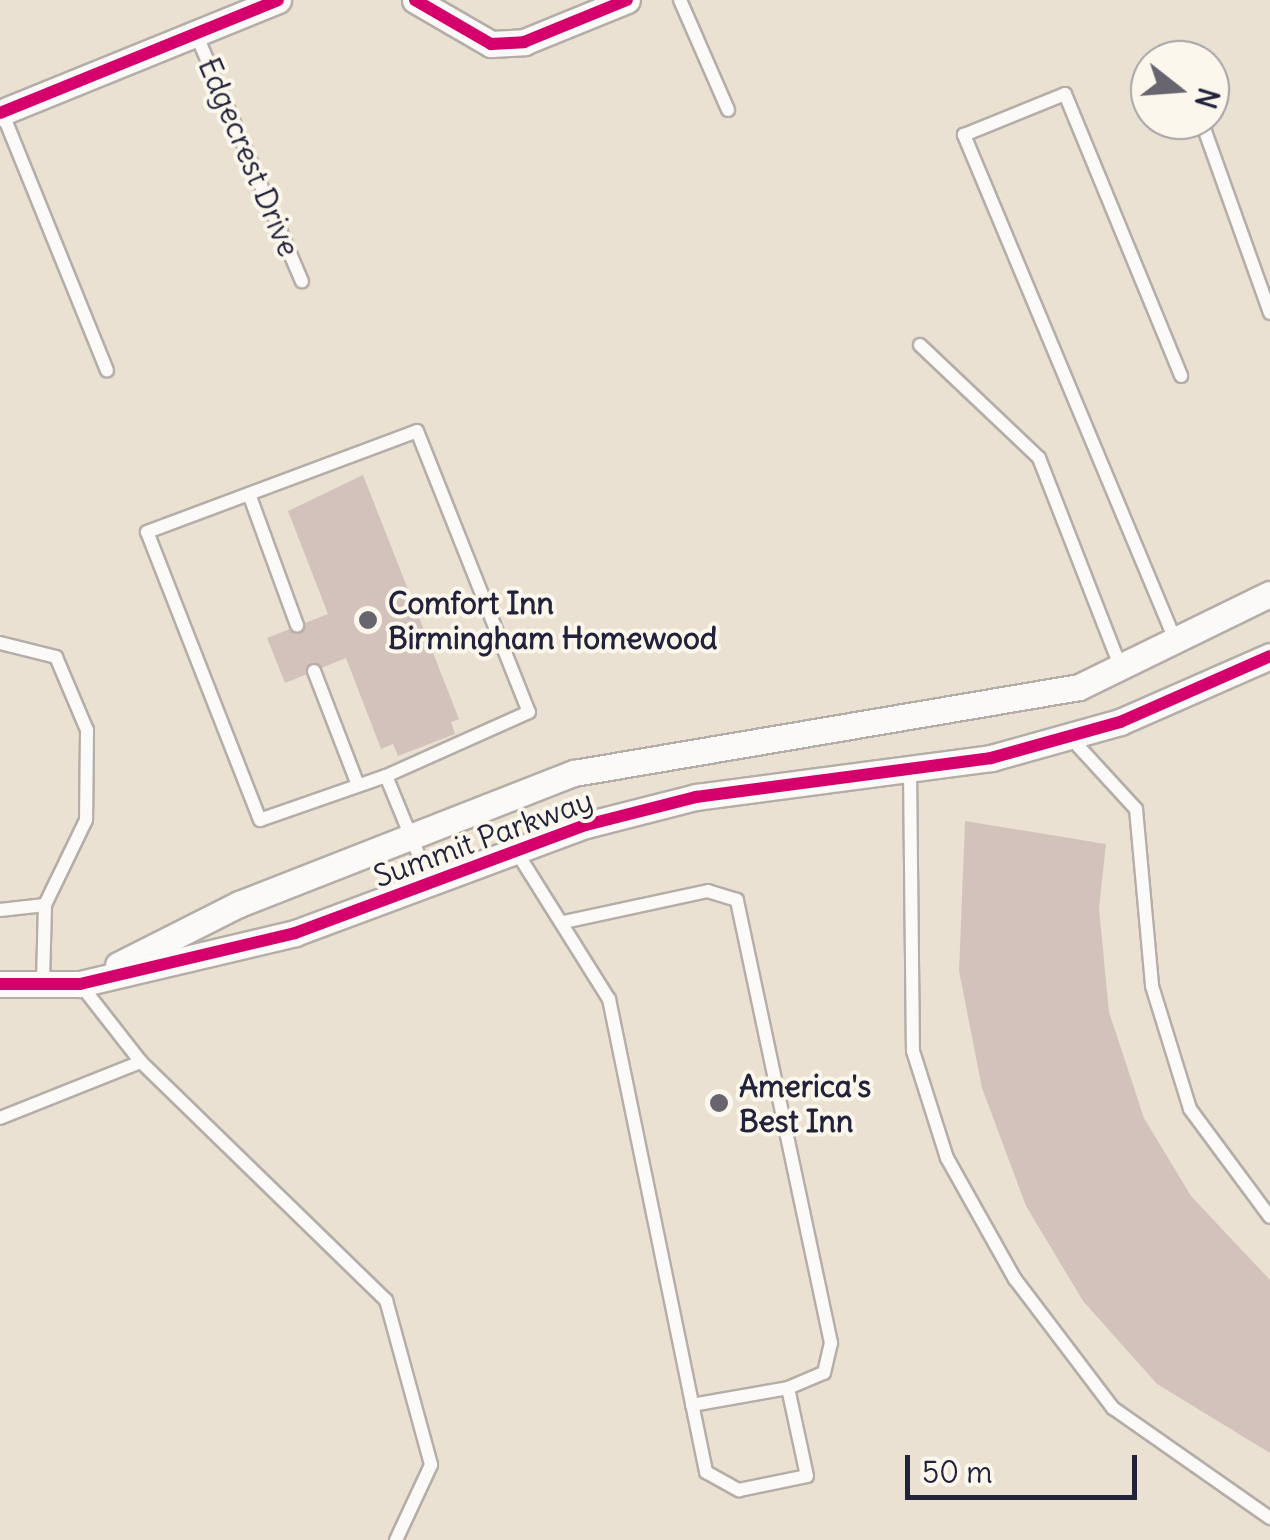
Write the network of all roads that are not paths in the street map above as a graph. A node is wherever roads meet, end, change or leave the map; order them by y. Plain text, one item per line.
1 (278, 0) edge
2 (415, 0) edge
3 (627, 0) edge
4 (680, 0) edge
5 (196, 34) junction
6 (728, 110) dead end
7 (1, 113) edge
8 (1208, 140) edge
9 (302, 280) dead end
10 (1270, 313) edge
11 (920, 345) dead end
12 (107, 371) dead end
13 (1181, 376) dead end
14 (249, 494) junction
15 (1270, 594) edge
16 (298, 626) dead end
17 (0, 643) edge
18 (1177, 644) junction
19 (1270, 656) edge
20 (314, 671) dead end
21 (1122, 671) junction
22 (1069, 736) junction
23 (910, 768) junction
24 (386, 776) junction
25 (358, 784) junction
26 (411, 836) junction
27 (516, 851) junction
28 (430, 883) junction
29 (45, 905) junction
30 (0, 910) edge
31 (563, 922) junction
32 (0, 984) edge
33 (43, 984) junction
34 (80, 984) junction
35 (141, 1062) junction
36 (0, 1118) edge
37 (1270, 1217) edge
38 (788, 1388) junction
39 (692, 1405) junction
40 (1270, 1518) edge
41 (396, 1540) edge

1 - 5 street, Edgecrest Drive
2 - 3 street
4 - 6 lane
5 - 7 street, Edgecrest Drive
5 - 9 lane, Edgecrest Drive
7 - 12 lane, Edgecrest Drive
8 - 10 lane
11 - 21 lane
13 - 18 lane
14 - 16 lane
14 - 24 lane
14 - 25 lane
15 - 18 street, Summit Parkway
17 - 29 lane
18 - 21 street, Summit Parkway
19 - 22 street, Summit Parkway
20 - 25 lane
21 - 26 street, Summit Parkway
22 - 23 street, Summit Parkway
22 - 37 lane
23 - 27 street, Summit Parkway
23 - 40 lane
24 - 25 lane
24 - 26 lane
26 - 28 lane
26 - 34 street, Summit Parkway
27 - 28 street, Summit Parkway
27 - 31 lane
28 - 34 street, Summit Parkway
29 - 30 lane
29 - 33 lane
31 - 38 lane
31 - 39 lane
32 - 33 street, Summit Parkway
33 - 34 street, Summit Parkway
34 - 35 lane
35 - 36 lane
35 - 41 lane
38 - 39 lane
38 - 39 lane

